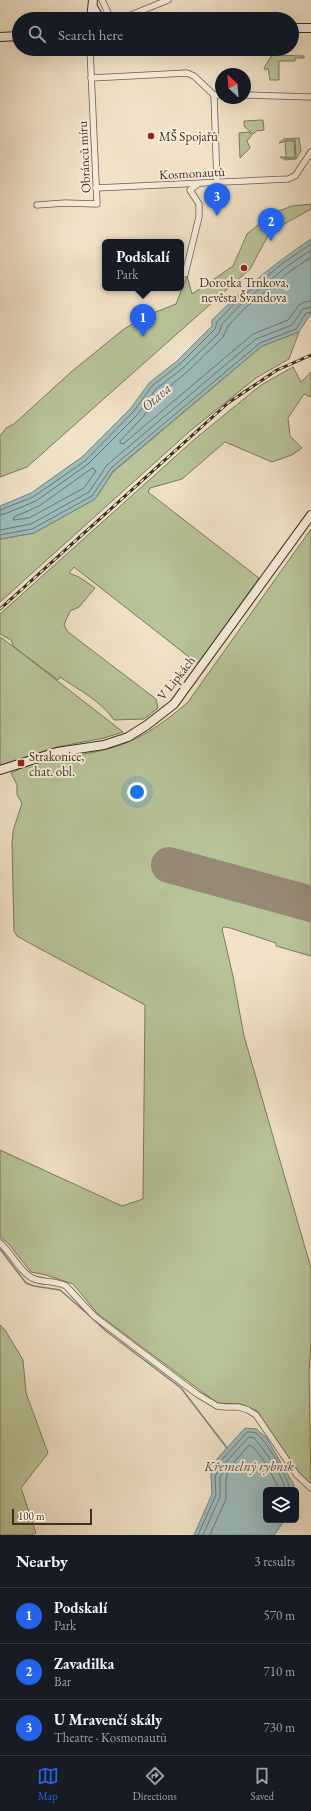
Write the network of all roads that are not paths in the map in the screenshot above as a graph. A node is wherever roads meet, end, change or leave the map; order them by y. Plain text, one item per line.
1 (102, 0) edge
2 (168, 0) edge
3 (108, 12) edge
4 (138, 12) edge
5 (299, 28) edge
6 (311, 28) edge
7 (12, 36) edge
8 (0, 37) edge
9 (90, 56) edge
10 (91, 78) junction
11 (214, 95) joint
12 (251, 95) edge
13 (311, 97) edge
14 (311, 152) edge
15 (217, 183) junction
16 (198, 184) junction
17 (96, 188) junction
18 (37, 205) dead end
19 (185, 274) dead end
20 (311, 515) edge
21 (0, 770) edge
22 (0, 1243) edge
23 (311, 1488) edge

1 - 3 street
2 - 4 street
5 - 6 street
7 - 8 street
9 - 10 street, Obránců míru
10 - 11 street
10 - 17 street, Obránců míru
11 - 15 street
12 - 13 street
14 - 15 street, Kosmonautů
15 - 16 street, Kosmonautů
16 - 17 street, Kosmonautů
16 - 19 street
17 - 18 street, Obránců míru
20 - 21 street, V Lipkách
22 - 23 street

